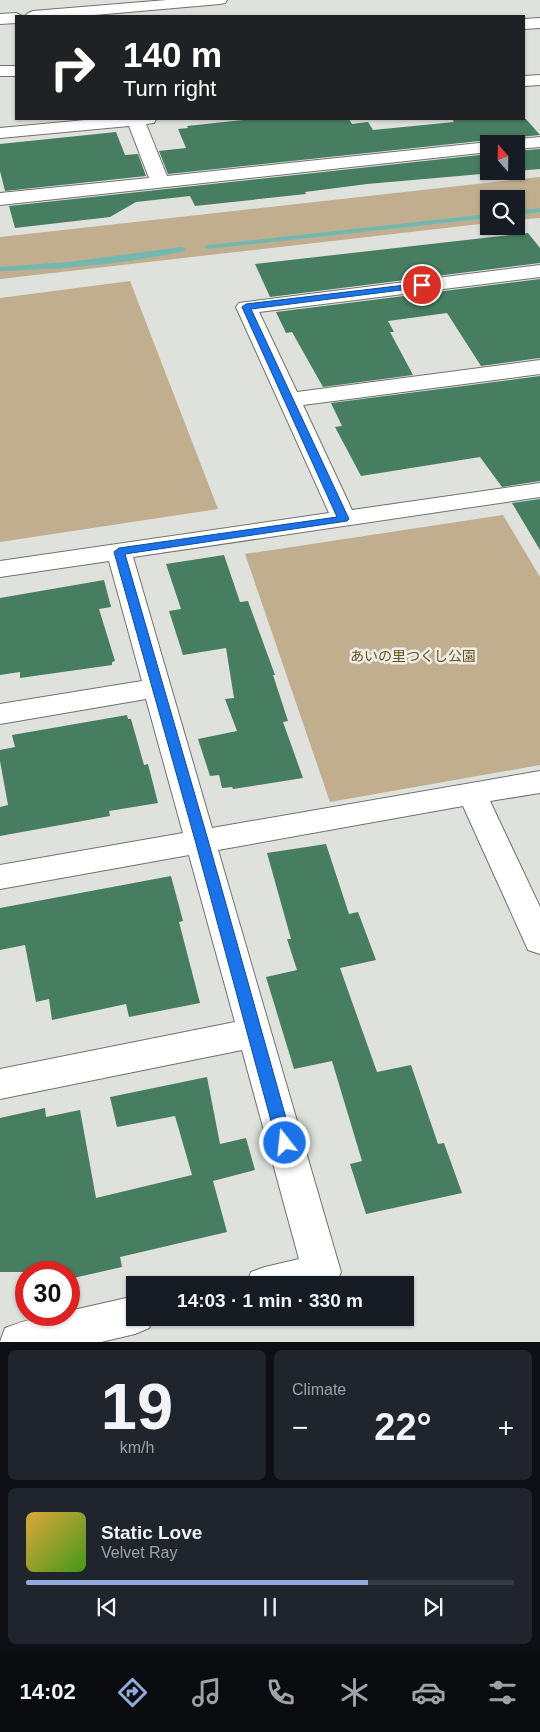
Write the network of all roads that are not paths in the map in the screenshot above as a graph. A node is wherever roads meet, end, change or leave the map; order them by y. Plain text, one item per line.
1 (220, 0) edge
2 (90, 9) edge
3 (41, 15) edge
4 (15, 18) edge
5 (0, 19) edge
6 (540, 23) edge
7 (525, 24) edge
8 (0, 71) edge
9 (15, 71) edge
10 (540, 80) edge
11 (525, 82) edge
12 (130, 120) edge
13 (140, 120) edge
14 (0, 133) edge
15 (540, 142) edge
16 (525, 143) edge
17 (480, 148) edge
18 (160, 182) junction
19 (0, 199) edge
20 (540, 271) edge
21 (540, 367) edge
22 (289, 400) junction
23 (540, 490) edge
24 (344, 519) junction
25 (119, 552) junction
26 (0, 569) edge
27 (158, 688) junction
28 (0, 714) edge
29 (540, 782) edge
30 (472, 794) junction
31 (202, 840) junction
32 (0, 877) edge
33 (540, 941) edge
34 (253, 1033) junction
35 (0, 1084) edge
36 (304, 1276) edge
37 (126, 1317) edge
38 (19, 1342) edge

1 - 2 street
2 - 3 street
4 - 5 street
6 - 7 street
8 - 9 street
10 - 11 street
12 - 14 street
13 - 18 street
15 - 16 street
17 - 18 street
18 - 19 street
20 - 22 street
21 - 22 street
22 - 24 street
23 - 24 street
24 - 25 street
25 - 26 street
25 - 27 street
27 - 28 street
27 - 31 street
29 - 30 street
30 - 31 street
30 - 33 street
31 - 32 street
31 - 34 street
34 - 35 street
34 - 36 street
37 - 38 street

